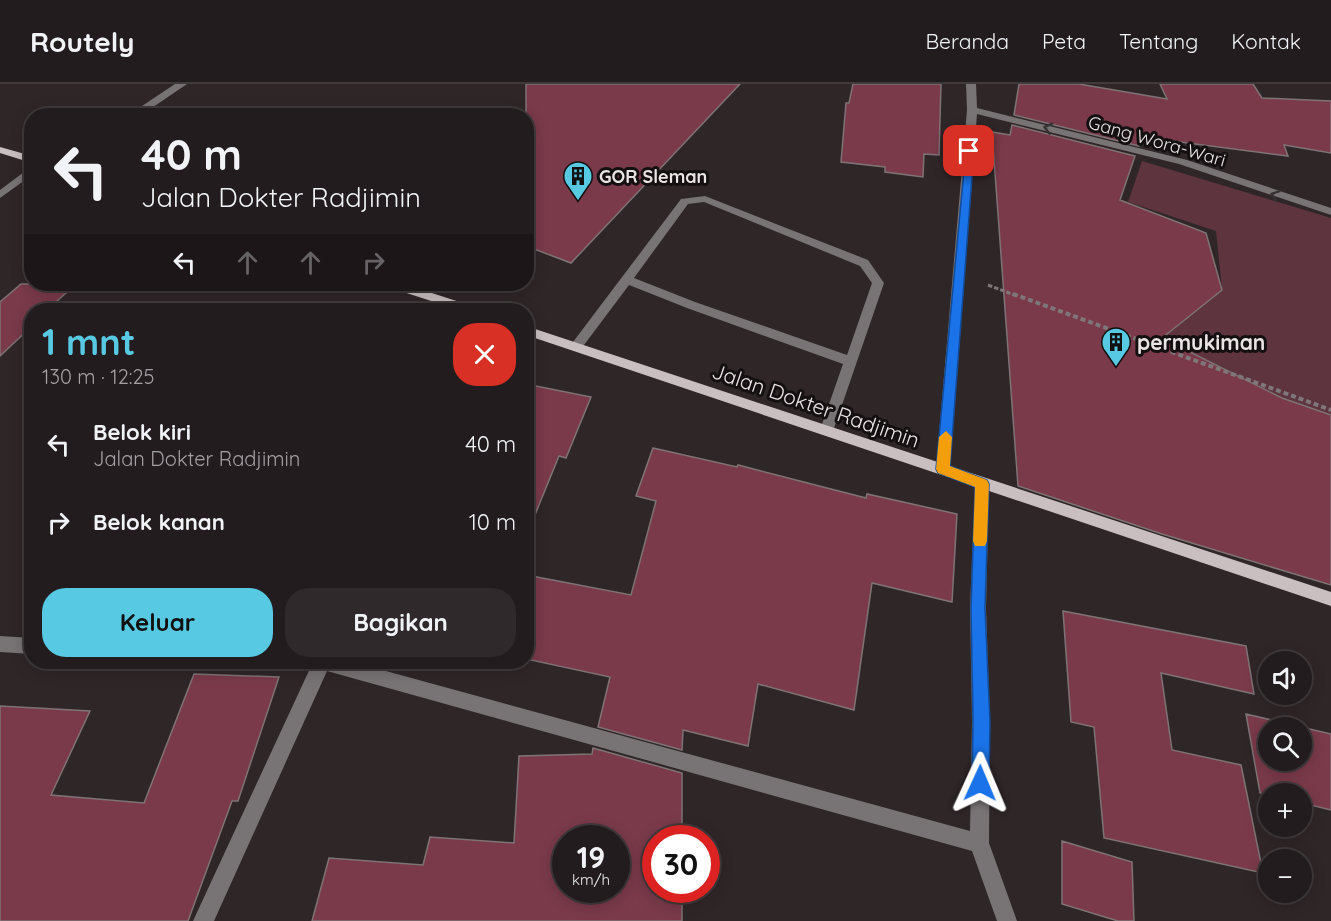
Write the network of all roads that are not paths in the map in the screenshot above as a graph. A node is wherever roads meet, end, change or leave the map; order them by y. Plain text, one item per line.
1 (182, 84) edge
2 (971, 84) edge
3 (144, 108) edge
4 (972, 110) junction
5 (0, 150) edge
6 (24, 158) edge
7 (24, 176) edge
8 (0, 195) edge
9 (1331, 212) edge
10 (626, 279) junction
11 (413, 291) edge
12 (450, 303) edge
13 (534, 333) edge
14 (576, 346) junction
15 (850, 361) junction
16 (827, 430) junction
17 (943, 469) junction
18 (982, 484) junction
19 (1331, 599) edge
20 (0, 644) edge
21 (24, 646) edge
22 (320, 669) edge
23 (348, 669) edge
24 (979, 843) junction
25 (203, 921) edge
26 (1007, 921) edge

1 - 3 street
2 - 4 street
9 -> 4 street, Gang Wora-Wari
4 - 17 street
5 - 6 main road
7 - 8 street
10 - 14 street
10 - 15 street
10 - 15 street
11 - 12 main road
13 - 14 main road, Jalan Dokter Radjimin
14 - 16 main road, Jalan Dokter Radjimin
15 - 16 street
16 - 17 main road, Jalan Dokter Radjimin
17 - 18 main road, Jalan Dokter Radjimin
18 - 19 main road, Jalan Dokter Radjimin
18 - 24 street
20 - 21 street
22 - 25 street
23 - 24 street
24 - 26 street

